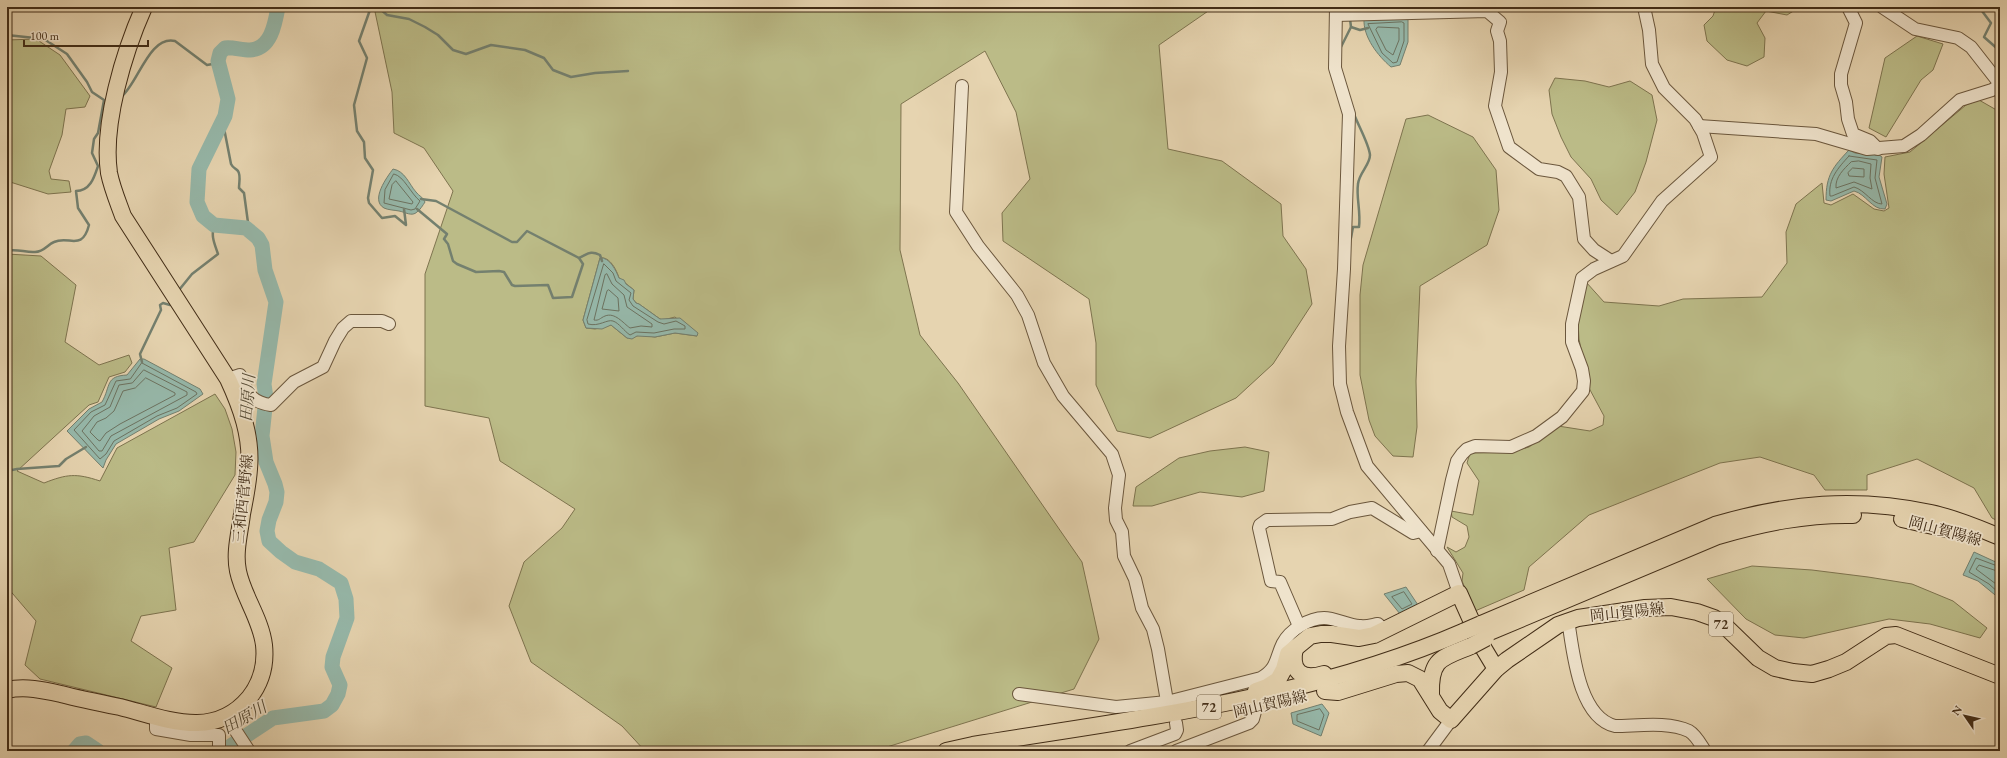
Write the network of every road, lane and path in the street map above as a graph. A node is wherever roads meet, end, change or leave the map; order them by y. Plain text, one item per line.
1 (144, 7) edge
2 (1644, 7) edge
3 (1848, 7) edge
4 (1882, 7) edge
5 (1336, 11) edge
6 (2000, 84) edge
7 (962, 86) dead end
8 (1699, 126) junction
9 (1878, 148) junction
10 (1611, 261) junction
11 (389, 324) dead end
12 (228, 379) junction
13 (1421, 531) junction
14 (2000, 537) edge
15 (2000, 547) edge
16 (1437, 551) junction
17 (1459, 593) junction
18 (1568, 620) junction
19 (1299, 626) junction
20 (1384, 630) junction
21 (1484, 632) junction
22 (1469, 640) junction
23 (1295, 648) junction
24 (1408, 654) junction
25 (1496, 669) junction
26 (2000, 676) edge
27 (7, 690) edge
28 (1325, 691) junction
29 (1019, 694) dead end
30 (1431, 694) junction
31 (1256, 708) junction
32 (1173, 712) junction
33 (226, 716) junction
34 (156, 717) junction
35 (1451, 720) junction
36 (219, 749) edge
37 (247, 749) edge
38 (946, 751) edge
39 (1002, 751) edge
40 (1130, 751) edge
41 (1176, 751) edge
42 (1428, 751) edge
43 (1705, 751) edge

1 - 12 main road, 三和西菅野線
2 - 8 street
3 - 9 street
4 - 6 street
5 - 10 street
5 - 13 street
6 - 9 street
7 - 32 street
8 - 9 street
8 - 10 street
10 - 16 street
11 - 12 street
12 - 33 main road, 三和西菅野線
13 - 16 street
13 - 19 street
14 - 21 main road, 岡山賀陽線 / 72
15 - 21 main road, 岡山賀陽線 / 72
16 - 17 street
17 - 20 main road, 岡山賀陽線 / 72
17 - 25 main road
18 - 25 main road, 岡山賀陽線 / 72
18 - 26 main road, 岡山賀陽線 / 72
18 - 43 street
19 - 20 street
19 - 32 street
20 - 23 main road, 岡山賀陽線 / 72
21 - 22 main road, 岡山賀陽線 / 72
22 - 24 main road, 岡山賀陽線 / 72
22 - 28 main road, 岡山賀陽線 / 72
22 - 30 main road, 岡山賀陽線 / 72
23 - 24 main road, 岡山賀陽線 / 72
23 - 32 main road, 岡山賀陽線 / 72
24 - 32 main road, 岡山賀陽線 / 72
25 - 35 main road, 岡山賀陽線 / 72
27 - 34 main road, 三和西菅野線
28 - 30 main road, 岡山賀陽線 / 72
28 - 31 main road, 岡山賀陽線 / 72
29 - 32 street
30 - 35 main road, 岡山賀陽線 / 72
31 - 32 main road, 岡山賀陽線 / 72
31 - 41 street
32 - 38 main road, 岡山賀陽線 / 72
32 - 39 main road, 岡山賀陽線 / 72
32 - 40 street
33 - 34 main road, 三和西菅野線
33 - 37 street
34 - 36 street
35 - 42 street

